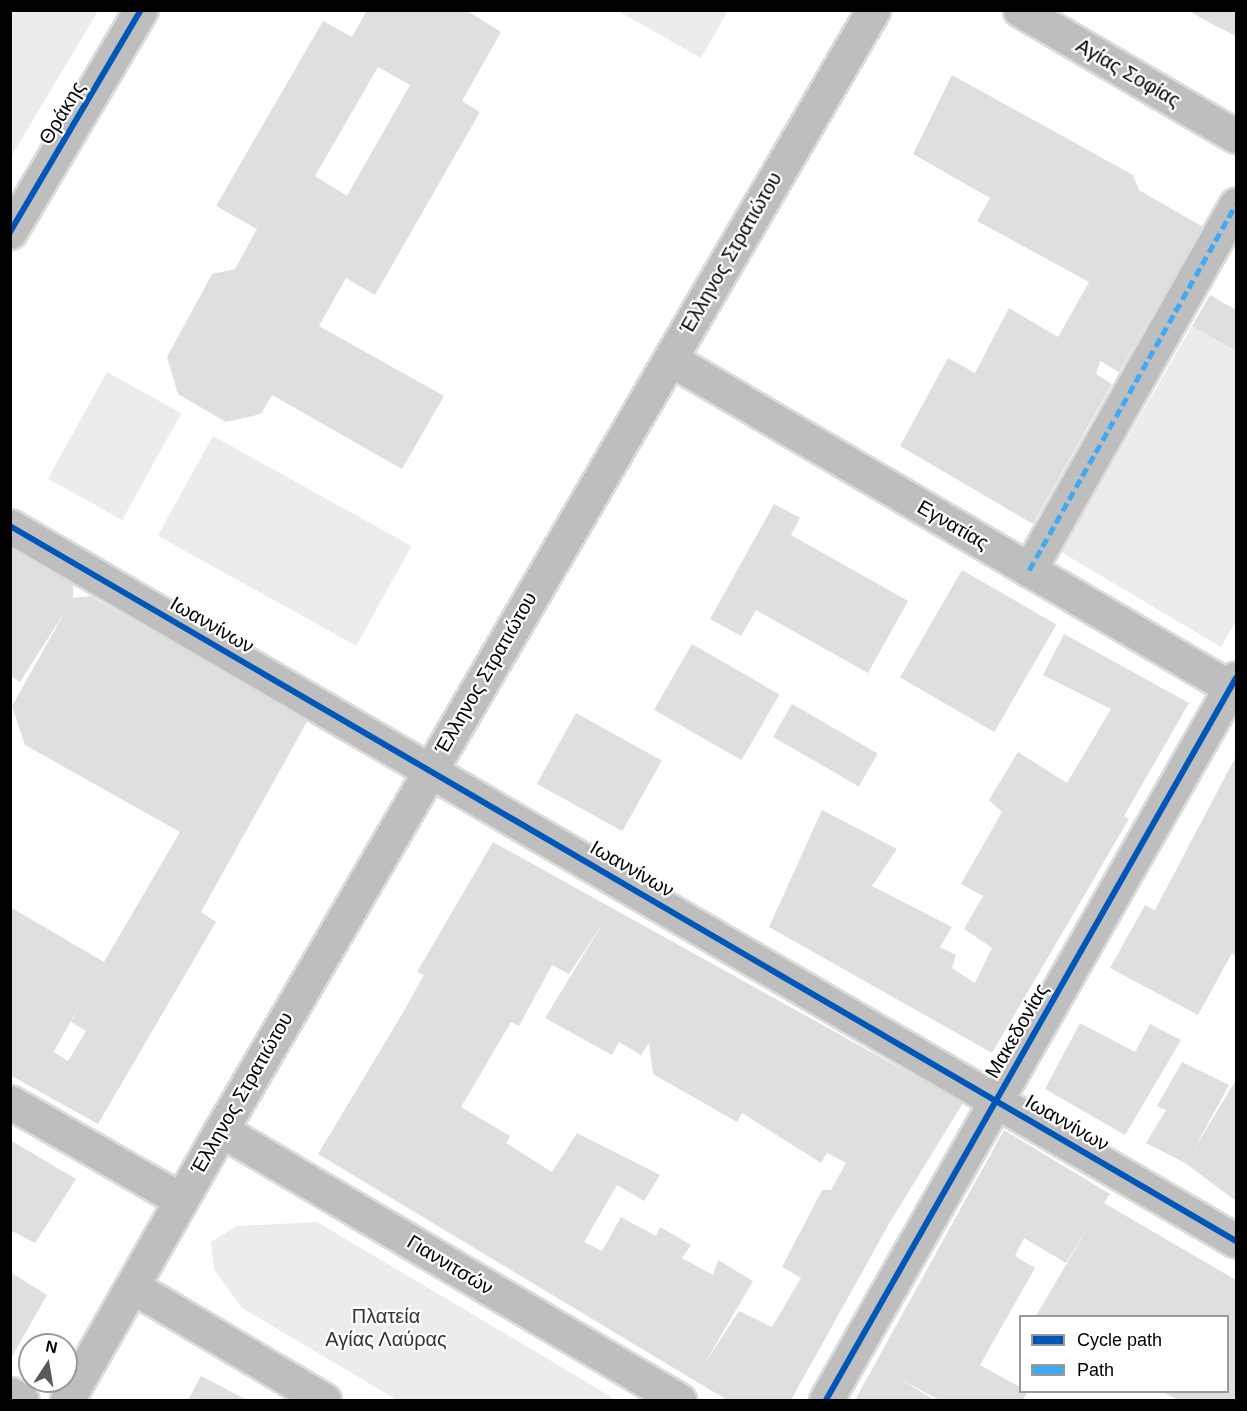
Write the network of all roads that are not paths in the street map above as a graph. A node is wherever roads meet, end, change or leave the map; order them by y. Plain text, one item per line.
1 (141, 10) edge
2 (873, 10) edge
3 (1020, 10) edge
4 (1236, 136) edge
5 (1236, 204) edge
6 (10, 232) edge
7 (670, 359) junction
8 (10, 526) edge
9 (1029, 570) junction
10 (1235, 686) edge
11 (429, 771) junction
12 (996, 1101) junction
13 (10, 1102) edge
14 (221, 1130) junction
15 (181, 1200) junction
16 (1236, 1241) edge
17 (133, 1287) junction
18 (10, 1394) edge
19 (22, 1401) edge
20 (67, 1401) edge
21 (324, 1401) edge
22 (679, 1401) edge
23 (826, 1401) edge

1 - 6 street, Θράκης
2 - 7 street, Έλληνος Στρατιώτου
3 - 4 street, Αγίας Σοφίας
5 - 9 street
7 - 9 street, Εγνατίας
7 - 11 street, Έλληνος Στρατιώτου
8 - 11 street, Ιωαννίνων
9 - 10 street, Εγνατίας
10 - 12 street, Μακεδονίας
11 - 12 street, Ιωαννίνων
11 - 14 street, Έλληνος Στρατιώτου
12 - 16 street, Ιωαννίνων
12 - 23 street, Μακεδονίας
13 - 15 street
14 - 15 street, Έλληνος Στρατιώτου
14 - 22 street, Γιαννιτσών
15 - 17 street, Έλληνος Στρατιώτου
17 - 20 street, Έλληνος Στρατιώτου
17 - 21 street
18 - 19 street

